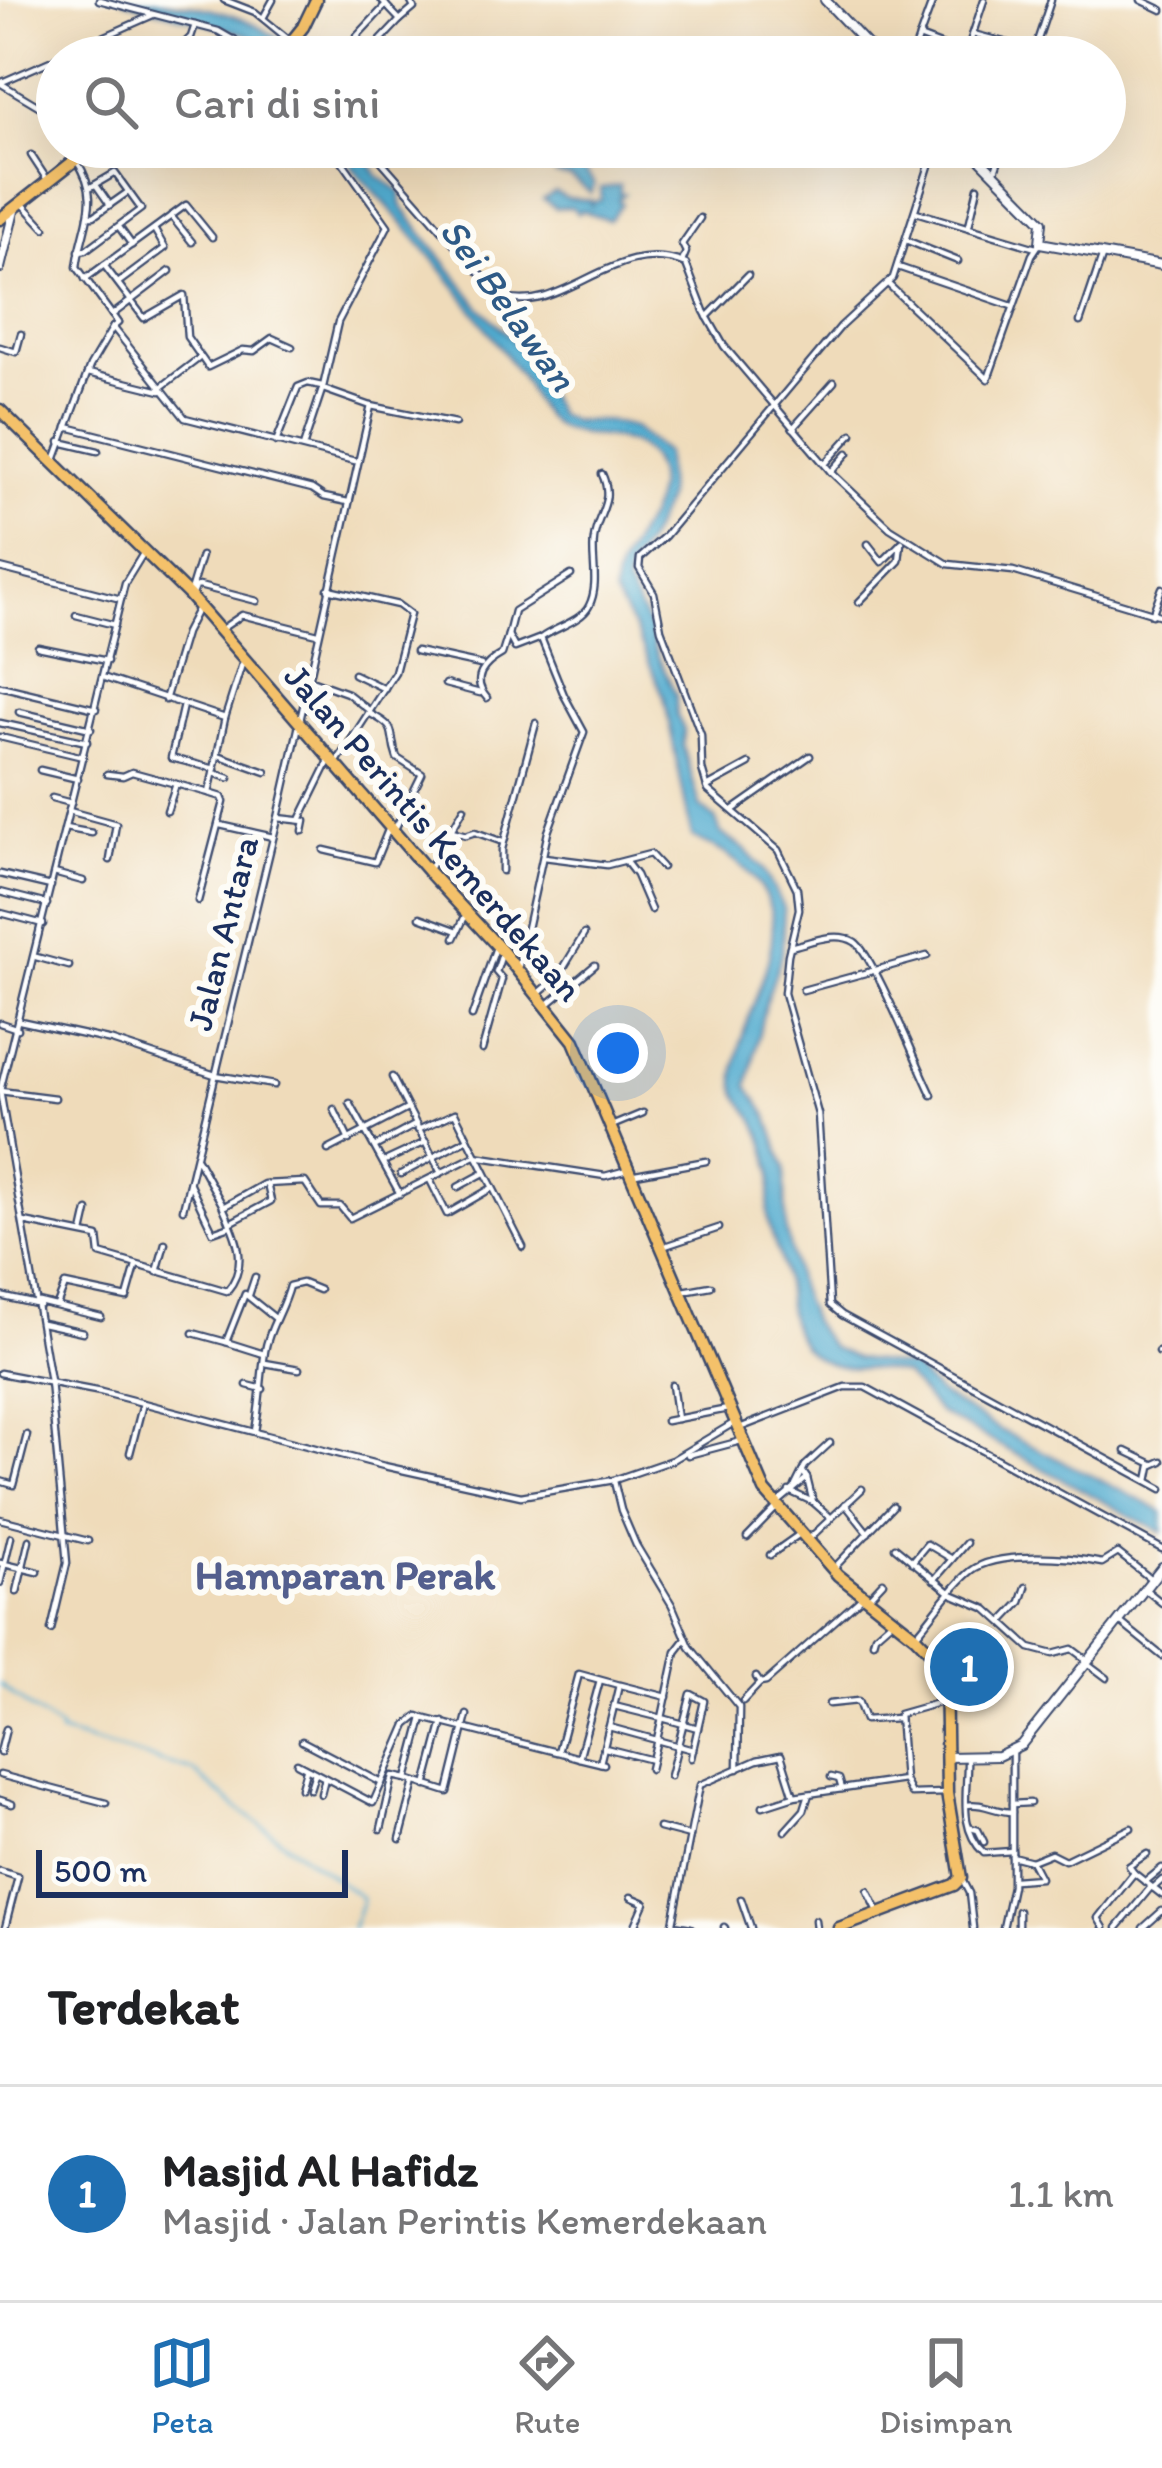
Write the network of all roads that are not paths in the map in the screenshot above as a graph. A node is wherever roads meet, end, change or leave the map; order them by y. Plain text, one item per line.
1 (100, 0) edge
2 (224, 0) edge
3 (273, 0) edge
4 (316, 0) edge
5 (410, 0) edge
6 (825, 0) edge
7 (933, 0) edge
8 (984, 0) edge
9 (1051, 0) edge
10 (1142, 0) edge
11 (384, 3) edge
12 (1162, 10) edge
13 (153, 15) junction
14 (262, 18) junction
15 (400, 20) junction
16 (195, 25) junction
17 (973, 34) joint
18 (106, 36) edge
19 (191, 36) edge
20 (226, 36) edge
21 (285, 36) edge
22 (296, 36) edge
23 (357, 36) edge
24 (384, 36) edge
25 (859, 36) edge
26 (919, 36) edge
27 (979, 36) edge
28 (1039, 36) edge
29 (36, 67) edge
30 (0, 83) edge
31 (36, 104) edge
32 (31, 155) dead end
33 (36, 163) edge
34 (40, 168) edge
35 (65, 168) edge
36 (80, 168) edge
37 (347, 168) edge
38 (387, 168) edge
39 (929, 168) edge
40 (988, 168) edge
41 (996, 168) edge
42 (994, 174) junction
43 (48, 181) junction
44 (94, 186) junction
45 (978, 187) dead end
46 (129, 192) junction
47 (18, 205) junction
48 (110, 205) junction
49 (916, 212) junction
50 (88, 216) junction
51 (171, 216) junction
52 (700, 218) dead end
53 (0, 219) edge
54 (969, 225) junction
55 (118, 227) junction
56 (45, 228) dead end
57 (154, 230) junction
58 (212, 237) dead end
59 (906, 241) junction
60 (192, 242) dead end
61 (132, 244) junction
62 (1038, 245) junction
63 (80, 250) junction
64 (1102, 256) junction
65 (958, 261) dead end
66 (682, 262) junction
67 (104, 265) junction
68 (1162, 265) edge
69 (898, 267) junction
70 (0, 268) edge
71 (170, 272) dead end
72 (748, 275) dead end
73 (85, 279) junction
74 (118, 283) junction
75 (887, 283) junction
76 (130, 302) junction
77 (1014, 307) junction
78 (112, 315) junction
79 (706, 317) junction
80 (1080, 322) dead end
81 (113, 326) junction
82 (22, 334) dead end
83 (0, 347) edge
84 (292, 347) dead end
85 (199, 358) junction
86 (88, 373) junction
87 (834, 382) dead end
88 (323, 388) junction
89 (160, 389) junction
90 (773, 404) junction
91 (371, 406) junction
92 (0, 410) edge
93 (455, 423) dead end
94 (67, 427) junction
95 (793, 428) junction
96 (852, 434) dead end
97 (60, 442) junction
98 (276, 442) junction
99 (302, 448) junction
100 (98, 451) dead end
101 (848, 452) dead end
102 (357, 462) junction
103 (54, 464) junction
104 (825, 464) junction
105 (831, 472) junction
106 (602, 474) dead end
107 (348, 502) junction
108 (903, 541) junction
109 (868, 544) dead end
110 (144, 552) junction
111 (201, 556) dead end
112 (0, 568) edge
113 (571, 575) dead end
114 (868, 576) dead end
115 (876, 584) junction
116 (1162, 588) edge
117 (328, 589) junction
118 (856, 590) dead end
119 (121, 599) junction
120 (193, 599) junction
121 (257, 601) dead end
122 (1152, 615) junction
123 (76, 616) dead end
124 (1162, 616) edge
125 (115, 626) junction
126 (220, 631) junction
127 (318, 634) junction
128 (508, 634) junction
129 (542, 638) junction
130 (38, 647) dead end
131 (416, 651) dead end
132 (244, 659) junction
133 (107, 661) junction
134 (484, 666) junction
135 (354, 674) dead end
136 (103, 678) junction
137 (308, 680) junction
138 (445, 684) dead end
139 (0, 686) edge
140 (385, 689) junction
141 (165, 700) junction
142 (183, 705) junction
143 (96, 709) junction
144 (19, 712) dead end
145 (370, 712) junction
146 (225, 718) junction
147 (298, 719) junction
148 (536, 722) dead end
149 (0, 723) edge
150 (91, 729) junction
151 (0, 737) edge
152 (87, 742) junction
153 (218, 755) junction
154 (83, 757) junction
155 (810, 757) dead end
156 (333, 762) junction
157 (749, 764) dead end
158 (40, 770) dead end
159 (214, 771) junction
160 (266, 772) dead end
161 (107, 773) dead end
162 (229, 778) dead end
163 (77, 779) junction
164 (176, 784) junction
165 (707, 788) junction
166 (209, 793) junction
167 (52, 798) dead end
168 (71, 802) junction
169 (464, 808) dead end
170 (733, 810) junction
171 (69, 811) junction
172 (167, 811) dead end
173 (278, 818) junction
174 (300, 820) junction
175 (219, 825) junction
176 (65, 828) junction
177 (392, 828) junction
178 (303, 831) dead end
179 (451, 831) junction
180 (92, 833) dead end
181 (273, 837) junction
182 (503, 842) junction
183 (324, 850) dead end
184 (544, 857) junction
185 (110, 860) dead end
186 (626, 862) junction
187 (662, 867) dead end
188 (428, 871) junction
189 (502, 871) dead end
190 (54, 873) junction
191 (0, 874) edge
192 (83, 881) dead end
193 (51, 886) junction
194 (0, 892) edge
195 (198, 901) dead end
196 (47, 904) junction
197 (651, 910) dead end
198 (1, 913) edge
199 (466, 914) junction
200 (420, 917) dead end
201 (43, 924) junction
202 (584, 934) dead end
203 (790, 947) junction
204 (500, 948) junction
205 (927, 956) dead end
206 (36, 957) junction
207 (595, 965) dead end
208 (70, 966) dead end
209 (875, 970) junction
210 (518, 971) junction
211 (803, 990) dead end
212 (542, 1000) junction
213 (472, 1016) dead end
214 (20, 1021) junction
215 (0, 1023) edge
216 (18, 1029) junction
217 (482, 1050) dead end
218 (215, 1075) junction
219 (392, 1077) dead end
220 (274, 1085) dead end
221 (1, 1091) edge
222 (932, 1095) dead end
223 (56, 1098) dead end
224 (350, 1102) dead end
225 (334, 1109) dead end
226 (407, 1109) junction
227 (643, 1113) dead end
228 (417, 1127) junction
229 (609, 1128) junction
230 (366, 1130) junction
231 (349, 1139) junction
232 (468, 1139) junction
233 (426, 1142) junction
234 (376, 1147) junction
235 (328, 1150) dead end
236 (433, 1156) junction
237 (476, 1156) junction
238 (197, 1159) junction
239 (706, 1161) dead end
240 (383, 1162) junction
241 (629, 1172) junction
242 (440, 1173) junction
243 (484, 1173) junction
244 (401, 1174) dead end
245 (430, 1179) junction
246 (190, 1184) junction
247 (267, 1184) junction
248 (458, 1187) dead end
249 (493, 1188) junction
250 (400, 1194) junction
251 (223, 1207) junction
252 (182, 1209) dead end
253 (88, 1211) dead end
254 (24, 1222) junction
255 (230, 1224) junction
256 (719, 1228) dead end
257 (83, 1234) junction
258 (165, 1244) dead end
259 (523, 1247) dead end
260 (660, 1248) junction
261 (136, 1266) junction
262 (157, 1272) junction
263 (255, 1277) dead end
264 (711, 1286) dead end
265 (230, 1290) junction
266 (319, 1290) dead end
267 (678, 1292) junction
268 (246, 1295) junction
269 (0, 1296) edge
270 (39, 1304) junction
271 (57, 1306) junction
272 (101, 1316) dead end
273 (275, 1318) junction
274 (42, 1323) junction
275 (83, 1332) dead end
276 (193, 1333) dead end
277 (226, 1342) junction
278 (264, 1354) junction
279 (265, 1363) junction
280 (299, 1369) dead end
281 (0, 1373) edge
282 (50, 1381) junction
283 (247, 1385) dead end
284 (672, 1385) dead end
285 (263, 1389) junction
286 (143, 1403) junction
287 (728, 1409) junction
288 (677, 1419) junction
289 (666, 1421) dead end
290 (255, 1431) junction
291 (737, 1431) junction
292 (27, 1436) dead end
293 (830, 1443) dead end
294 (1126, 1451) dead end
295 (130, 1453) dead end
296 (682, 1456) junction
297 (1162, 1460) edge
298 (1153, 1463) junction
299 (802, 1471) junction
300 (807, 1478) junction
301 (614, 1480) junction
302 (0, 1481) edge
303 (1148, 1481) junction
304 (792, 1488) junction
305 (862, 1489) dead end
306 (1162, 1490) edge
307 (813, 1502) junction
308 (845, 1504) junction
309 (777, 1505) junction
310 (893, 1506) dead end
311 (830, 1517) junction
312 (0, 1519) edge
313 (868, 1533) junction
314 (61, 1535) junction
315 (11, 1537) dead end
316 (804, 1537) junction
317 (747, 1538) dead end
318 (29, 1540) dead end
319 (88, 1541) dead end
320 (966, 1543) dead end
321 (895, 1546) dead end
322 (1162, 1549) edge
323 (770, 1555) dead end
324 (952, 1559) junction
325 (912, 1562) junction
326 (2, 1563) edge
327 (1162, 1567) edge
328 (22, 1568) junction
329 (833, 1569) junction
330 (38, 1572) dead end
331 (934, 1580) junction
332 (1153, 1580) junction
333 (883, 1582) dead end
334 (0, 1583) edge
335 (1026, 1587) dead end
336 (1146, 1590) junction
337 (17, 1592) dead end
338 (952, 1594) junction
339 (864, 1598) junction
340 (1162, 1603) edge
341 (892, 1620) junction
342 (1002, 1622) junction
343 (1120, 1622) junction
344 (51, 1630) dead end
345 (915, 1636) junction
346 (686, 1639) junction
347 (873, 1642) dead end
348 (1162, 1656) edge
349 (1088, 1662) junction
350 (570, 1671) dead end
351 (579, 1674) junction
352 (1107, 1678) dead end
353 (600, 1680) junction
354 (619, 1685) junction
355 (667, 1697) junction
356 (947, 1700) junction
357 (743, 1701) dead end
358 (829, 1704) dead end
359 (614, 1706) junction
360 (467, 1715) dead end
361 (423, 1718) junction
362 (662, 1718) junction
363 (898, 1718) junction
364 (443, 1722) junction
365 (682, 1724) junction
366 (464, 1727) junction
367 (608, 1727) junction
368 (698, 1727) junction
369 (6, 1729) dead end
370 (657, 1740) junction
371 (2, 1741) edge
372 (302, 1741) dead end
373 (677, 1746) junction
374 (604, 1748) junction
375 (693, 1750) junction
376 (557, 1752) junction
377 (1012, 1752) junction
378 (0, 1753) edge
379 (947, 1757) junction
380 (579, 1758) junction
381 (691, 1758) dead end
382 (967, 1758) junction
383 (652, 1760) junction
384 (297, 1763) dead end
385 (307, 1768) junction
386 (650, 1769) dead end
387 (739, 1769) junction
388 (315, 1773) junction
389 (390, 1774) junction
390 (0, 1775) edge
391 (670, 1776) dead end
392 (325, 1778) junction
393 (831, 1778) dead end
394 (407, 1779) junction
395 (904, 1780) junction
396 (416, 1782) junction
397 (382, 1783) junction
398 (426, 1786) junction
399 (301, 1788) dead end
400 (842, 1789) junction
401 (310, 1790) dead end
402 (321, 1793) dead end
403 (947, 1793) junction
404 (809, 1794) junction
405 (795, 1796) junction
406 (0, 1800) edge
407 (106, 1803) dead end
408 (1030, 1803) dead end
409 (12, 1804) dead end
410 (964, 1805) junction
411 (763, 1806) dead end
412 (1012, 1808) junction
413 (659, 1828) dead end
414 (970, 1828) junction
415 (1131, 1828) dead end
416 (381, 1829) dead end
417 (785, 1831) dead end
418 (690, 1836) junction
419 (400, 1839) dead end
420 (984, 1842) dead end
421 (1012, 1854) junction
422 (1147, 1854) dead end
423 (1031, 1861) junction
424 (1162, 1868) edge
425 (0, 1871) edge
426 (1134, 1874) junction
427 (961, 1878) junction
428 (1012, 1879) junction
429 (1149, 1886) junction
430 (1161, 1886) edge
431 (868, 1891) dead end
432 (980, 1892) dead end
433 (969, 1893) junction
434 (631, 1897) dead end
435 (741, 1899) dead end
436 (1018, 1911) dead end
437 (1162, 1911) edge
438 (879, 1913) junction
439 (860, 1924) edge
440 (672, 1927) edge
441 (5, 1928) edge
442 (634, 1928) edge
443 (691, 1928) edge
444 (751, 1928) edge
445 (839, 1928) edge
446 (973, 1928) edge
447 (1003, 1928) edge
448 (1018, 1928) edge
449 (1105, 1928) edge
450 (1117, 1928) edge
451 (1143, 1928) edge

1 - 13 street
2 - 14 street
3 - 14 street
4 - 22 main road
5 - 15 street
6 - 25 street
7 - 26 street
8 - 17 street
9 - 28 street
10 - 12 street
11 - 15 street
11 - 23 street
13 - 16 street
13 - 18 street
14 - 21 street
15 - 24 street
16 - 19 street
16 - 20 street
17 - 27 street
29 - 30 street
30 - 31 street
32 - 33 street
34 - 43 street
35 - 43 main road
36 - 44 street
37 - 88 street
38 - 66 street
39 - 49 street
40 - 42 street
41 - 42 street
42 - 62 street
43 - 47 main road
44 - 46 street
44 - 48 street
44 - 50 street
45 - 54 street
46 - 48 street
46 - 55 street
47 - 53 main road
47 - 56 street
47 - 70 street
48 - 50 street
49 - 54 street
49 - 59 street
50 - 63 street
51 - 57 street
51 - 58 street
51 - 60 street
52 - 66 street
54 - 62 street
55 - 61 street
55 - 63 street
57 - 61 street
57 - 74 street
59 - 65 street
59 - 69 street
61 - 67 street
62 - 64 street
62 - 77 street
63 - 73 street
64 - 68 street
64 - 80 street
66 - 79 street
67 - 73 street
67 - 74 street
69 - 75 street
69 - 77 street
71 - 76 street
72 - 79 street
73 - 78 street
74 - 76 street
75 - 77 street
75 - 90 street
76 - 78 street
76 - 85 street
78 - 81 street
79 - 90 street
81 - 86 street
81 - 89 street
82 - 83 street
84 - 85 street
85 - 89 street
86 - 89 street
86 - 94 street
87 - 95 street
88 - 91 street
88 - 98 street
88 - 99 street
89 - 98 street
90 - 95 street
90 - 165 street
91 - 93 street
91 - 102 street, Jalan Antara
92 - 103 main road, Jalan Perintis Kemerdekaan
94 - 97 street
94 - 107 street
95 - 104 street
96 - 104 street
97 - 100 street
97 - 103 street
98 - 99 street
99 - 102 street
101 - 105 street
102 - 107 street, Jalan Antara
103 - 110 main road, Jalan Perintis Kemerdekaan
104 - 105 street
105 - 108 street
106 - 129 street
107 - 117 street, Jalan Antara
108 - 109 street
108 - 115 street
108 - 122 street
110 - 119 street
110 - 120 main road, Jalan Perintis Kemerdekaan
111 - 120 street
112 - 119 street
113 - 128 street
114 - 115 street
115 - 118 street
116 - 122 street
117 - 127 street, Jalan Antara
117 - 140 street
119 - 125 street
120 - 121 street
120 - 126 main road, Jalan Perintis Kemerdekaan
120 - 141 street
122 - 124 street
123 - 125 street
125 - 133 street
126 - 127 street
126 - 132 main road, Jalan Perintis Kemerdekaan
127 - 137 street, Jalan Antara
128 - 129 street
128 - 134 street
129 - 184 street
130 - 133 street
131 - 134 street
132 - 146 street
132 - 147 main road, Jalan Perintis Kemerdekaan
133 - 136 street
134 - 138 street
135 - 140 street
136 - 141 street
136 - 143 street
137 - 145 street
137 - 147 street, Jalan Antara
139 - 143 street
140 - 145 street
141 - 142 street
142 - 146 street
142 - 159 street
143 - 150 street
144 - 150 street
145 - 156 street
145 - 177 street
146 - 153 street
147 - 156 main road, Jalan Perintis Kemerdekaan
147 - 173 street, Jalan Antara
148 - 182 street
149 - 152 street
150 - 152 street
151 - 154 street
152 - 154 street
153 - 159 street
153 - 160 street
154 - 163 street
155 - 170 street
156 - 174 street
156 - 177 main road, Jalan Perintis Kemerdekaan
157 - 165 street
158 - 163 street
159 - 162 street
159 - 166 street
161 - 164 street
163 - 168 street
164 - 166 street
164 - 172 street
165 - 170 street
166 - 175 street
167 - 168 street
168 - 171 street
169 - 179 street
170 - 203 street
171 - 176 street
171 - 185 street
173 - 174 street
173 - 181 street, Jalan Antara
174 - 178 street
175 - 181 street
175 - 195 street
176 - 180 street
176 - 190 street
177 - 183 street
177 - 188 main road, Jalan Perintis Kemerdekaan
179 - 182 street
179 - 188 street
181 - 218 street, Jalan Antara
182 - 189 street
184 - 186 street
184 - 210 street
186 - 187 street
186 - 197 street
188 - 199 main road, Jalan Perintis Kemerdekaan
190 - 192 street
190 - 193 street
191 - 193 street
193 - 196 street
194 - 196 street
196 - 201 street
198 - 201 street
199 - 200 street
199 - 204 main road, Jalan Perintis Kemerdekaan
201 - 206 street
202 - 212 street
203 - 209 street
203 - 303 street
204 - 210 main road, Jalan Perintis Kemerdekaan
204 - 213 street
204 - 217 street
205 - 209 street
206 - 208 street
206 - 214 street
207 - 212 street
209 - 211 street
209 - 222 street
210 - 212 main road, Jalan Perintis Kemerdekaan
212 - 229 main road, Jalan Perintis Kemerdekaan
214 - 216 street
214 - 218 street
215 - 216 street
216 - 221 street
218 - 220 street
218 - 238 street, Jalan Antara
219 - 226 street
221 - 223 street
221 - 254 street
224 - 230 street
225 - 231 street
226 - 228 street
226 - 230 street
227 - 229 street
228 - 232 street
228 - 233 street
228 - 234 street
229 - 241 main road, Jalan Perintis Kemerdekaan
230 - 231 street
230 - 234 street
231 - 235 street
232 - 236 street
232 - 237 street
233 - 236 street
233 - 240 street
234 - 240 street
236 - 242 street
236 - 244 street
237 - 241 street
237 - 242 street
237 - 243 street
238 - 246 street, Jalan Antara
238 - 251 street
239 - 241 street
240 - 250 street
241 - 260 main road, Jalan Perintis Kemerdekaan
242 - 245 street
243 - 248 street
243 - 249 street
245 - 249 street
245 - 250 street
246 - 252 street, Jalan Antara
246 - 255 street
247 - 250 street
247 - 251 street
247 - 255 street
249 - 259 street
251 - 255 street
253 - 257 street
254 - 257 street
254 - 270 street
255 - 265 street
256 - 260 street
257 - 261 street
258 - 262 street
260 - 267 main road, Jalan Perintis Kemerdekaan
261 - 262 street
261 - 271 street
262 - 265 street
263 - 268 street
264 - 267 street
265 - 268 street
266 - 273 street
267 - 287 main road, Jalan Perintis Kemerdekaan
268 - 273 street
268 - 277 street
269 - 270 street
270 - 271 street
270 - 274 street
271 - 272 street
273 - 278 street
274 - 275 street
274 - 282 street
276 - 277 street
277 - 278 street
278 - 279 street
279 - 280 street
279 - 285 street
281 - 282 street
282 - 286 street
282 - 314 street
283 - 285 street
284 - 288 street
285 - 290 street
286 - 290 street
286 - 295 street
287 - 288 street
287 - 291 main road, Jalan Perintis Kemerdekaan
288 - 289 street
290 - 301 street
291 - 296 street
291 - 296 street
291 - 309 main road, Jalan Perintis Kemerdekaan
291 - 322 street
292 - 302 street
293 - 299 street
294 - 298 street
296 - 301 street
297 - 298 street
298 - 303 street
299 - 300 street
299 - 304 street
300 - 304 street
300 - 307 street
301 - 346 street
303 - 306 street
304 - 307 street
304 - 309 street
305 - 308 street
307 - 311 street
308 - 311 street
308 - 313 street
309 - 316 main road, Jalan Perintis Kemerdekaan
309 - 317 street
310 - 313 street
311 - 316 street
312 - 314 street
313 - 329 street
314 - 319 street
314 - 344 street
315 - 326 street
316 - 323 street
316 - 329 main road, Jalan Perintis Kemerdekaan
318 - 328 street
320 - 324 street
321 - 325 street
324 - 325 street
324 - 331 street
325 - 331 street
326 - 328 street
326 - 334 street
327 - 332 street
328 - 330 street
328 - 337 street
329 - 339 main road, Jalan Perintis Kemerdekaan
331 - 338 street
332 - 336 street
332 - 338 street
333 - 339 street
335 - 342 street
336 - 340 street
336 - 343 street
338 - 342 street
338 - 345 street
339 - 341 main road, Jalan Perintis Kemerdekaan
339 - 357 street
341 - 345 main road, Jalan Perintis Kemerdekaan
341 - 347 street
342 - 349 street
343 - 348 street
343 - 349 street
345 - 356 main road, Jalan Perintis Kemerdekaan
346 - 355 street
346 - 387 street
349 - 352 street
349 - 377 street
350 - 351 street
351 - 353 street
351 - 376 street
353 - 354 street
353 - 380 street
354 - 355 street
354 - 359 street
355 - 362 street
356 - 363 street
356 - 379 main road, Jalan Perintis Kemerdekaan
358 - 363 street
359 - 362 street
359 - 367 street
360 - 366 street
361 - 364 street
361 - 389 street
361 - 394 street
362 - 365 street
362 - 370 street
363 - 395 street
364 - 366 street
364 - 398 street
365 - 368 street
365 - 368 street
365 - 373 street
366 - 376 street
366 - 398 street
367 - 370 street
367 - 374 street
368 - 375 street
369 - 371 street
370 - 373 street
370 - 383 street
371 - 378 street
372 - 397 street
373 - 375 street
373 - 391 street
374 - 380 street
374 - 383 street
375 - 381 street
376 - 380 street
377 - 382 street
377 - 412 street
379 - 382 street
379 - 403 main road, Jalan Perintis Kemerdekaan
382 - 410 street
383 - 386 street
384 - 385 street
385 - 388 street
385 - 399 street
387 - 405 street
387 - 418 street
388 - 392 street
388 - 401 street
389 - 394 street
389 - 397 street
389 - 416 street
390 - 407 street
392 - 397 street
392 - 402 street
393 - 400 street
394 - 396 street
395 - 400 street
395 - 403 street
396 - 398 street
396 - 419 street
400 - 404 street
403 - 427 main road, Jalan Perintis Kemerdekaan
404 - 405 street
404 - 417 street
405 - 411 street
406 - 409 street
408 - 412 street
410 - 412 street
410 - 414 street
412 - 421 street
413 - 418 street
414 - 420 street
414 - 421 street
415 - 423 street
418 - 440 street
421 - 423 street
421 - 428 street
422 - 426 street
423 - 428 street
424 - 429 street
425 - 441 street
426 - 429 street
426 - 449 street
427 - 433 street
427 - 438 main road
428 - 447 street
429 - 430 street
429 - 450 street
431 - 438 street
432 - 433 street
433 - 446 street
434 - 442 street
435 - 444 street
436 - 448 street
437 - 451 street
438 - 439 main road
439 - 445 main road
440 - 443 street

